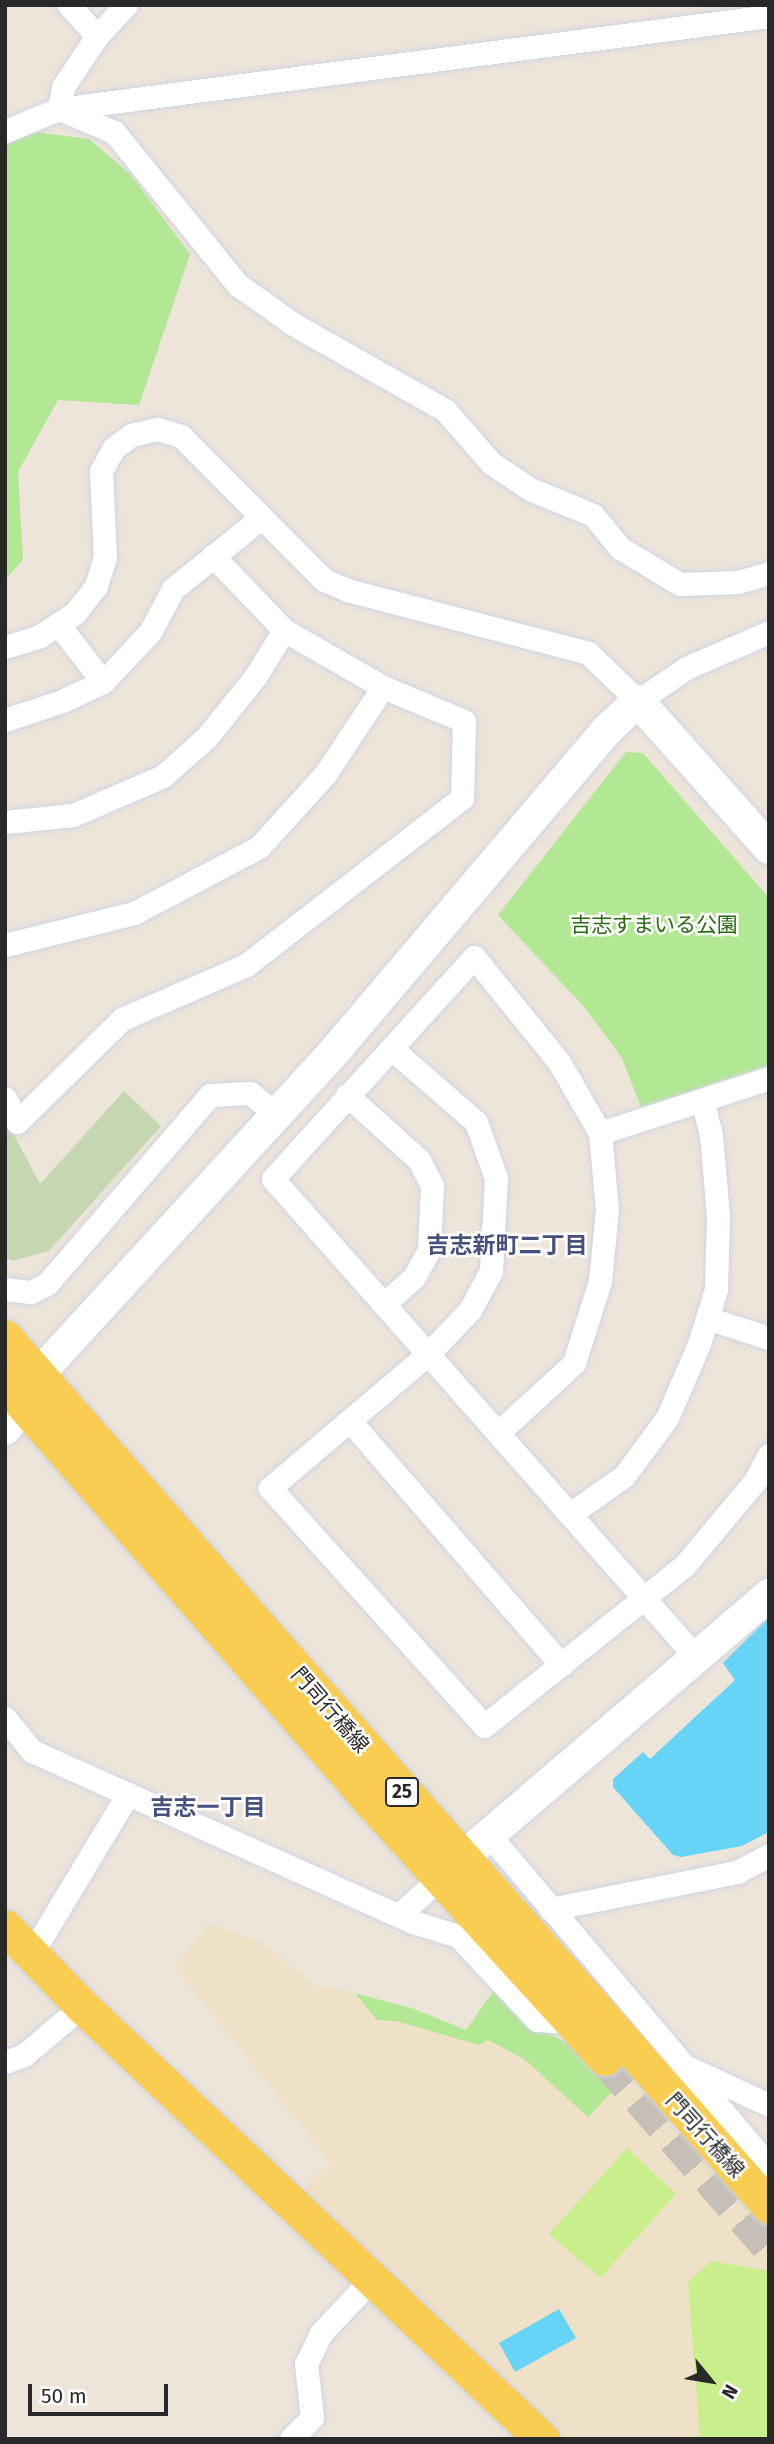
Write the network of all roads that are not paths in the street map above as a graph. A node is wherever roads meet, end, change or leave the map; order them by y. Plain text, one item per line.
1 (69, 5) edge
2 (126, 5) edge
3 (769, 16) edge
4 (97, 36) junction
5 (59, 109) junction
6 (5, 131) edge
7 (262, 517) junction
8 (213, 556) junction
9 (769, 573) edge
10 (58, 624) junction
11 (284, 630) junction
12 (769, 632) edge
13 (5, 647) edge
14 (103, 682) junction
15 (383, 687) junction
16 (638, 701) junction
17 (5, 720) edge
18 (5, 821) edge
19 (769, 848) edge
20 (5, 945) edge
21 (393, 1049) junction
22 (769, 1078) edge
23 (346, 1095) junction
24 (5, 1098) edge
25 (702, 1100) junction
26 (276, 1114) junction
27 (600, 1133) junction
28 (5, 1289) edge
29 (386, 1302) junction
30 (707, 1318) junction
31 (5, 1337) edge
32 (769, 1338) edge
33 (429, 1353) junction
34 (14, 1395) edge
35 (350, 1421) junction
36 (499, 1432) junction
37 (769, 1455) edge
38 (570, 1514) junction
39 (769, 1595) edge
40 (643, 1598) junction
41 (697, 1658) junction
42 (561, 1665) junction
43 (5, 1718) edge
44 (128, 1794) junction
45 (490, 1836) junction
46 (769, 1855) edge
47 (452, 1868) junction
48 (550, 1909) junction
49 (400, 1914) junction
50 (5, 1927) edge
51 (33, 1953) junction
52 (82, 2006) junction
53 (574, 2022) junction
54 (605, 2058) tunnel mouth
55 (5, 2062) edge
56 (683, 2066) junction
57 (769, 2105) edge
58 (769, 2165) edge
59 (769, 2206) edge
60 (372, 2280) junction
61 (292, 2439) edge
62 (542, 2439) edge

1 - 4 street
2 - 4 street
3 - 5 street
4 - 5 street
5 - 6 street
5 - 9 street
7 - 8 street
7 - 10 street
7 - 16 street
8 - 11 street
8 - 14 street
10 - 13 street
10 - 14 street
11 - 15 street
11 - 18 street
12 - 16 street
14 - 17 street
15 - 20 street
15 - 24 street
16 - 19 street
16 - 26 street
21 - 23 street
21 - 27 street
21 - 33 street
22 - 25 street
23 - 29 street
23 - 29 street
25 - 27 street
25 - 30 street
26 - 28 street
26 - 34 street
27 - 36 street
29 - 33 street
30 - 32 street
30 - 38 street
31 - 34 main road, 門司行橋線 / 25
33 - 35 street
33 - 36 street
34 - 47 main road, 門司行橋線 / 25
35 - 42 street
35 - 42 street
36 - 38 street
37 - 40 street
38 - 40 street
39 - 41 street
40 - 41 street
40 - 42 street
41 - 45 street
43 - 44 street
44 - 49 street
44 - 51 street
45 - 47 street
45 - 48 street
46 - 48 street
47 - 49 street
47 - 53 main road, 門司行橋線 / 25
47 - 59 main road, 門司行橋線 / 25
48 - 56 street
49 - 53 street
50 - 51 main road
51 - 52 main road
52 - 55 street
52 - 60 main road
53 - 54 main road, 門司行橋線 / 25
56 - 57 street
56 - 58 street
60 - 61 street
60 - 62 main road

